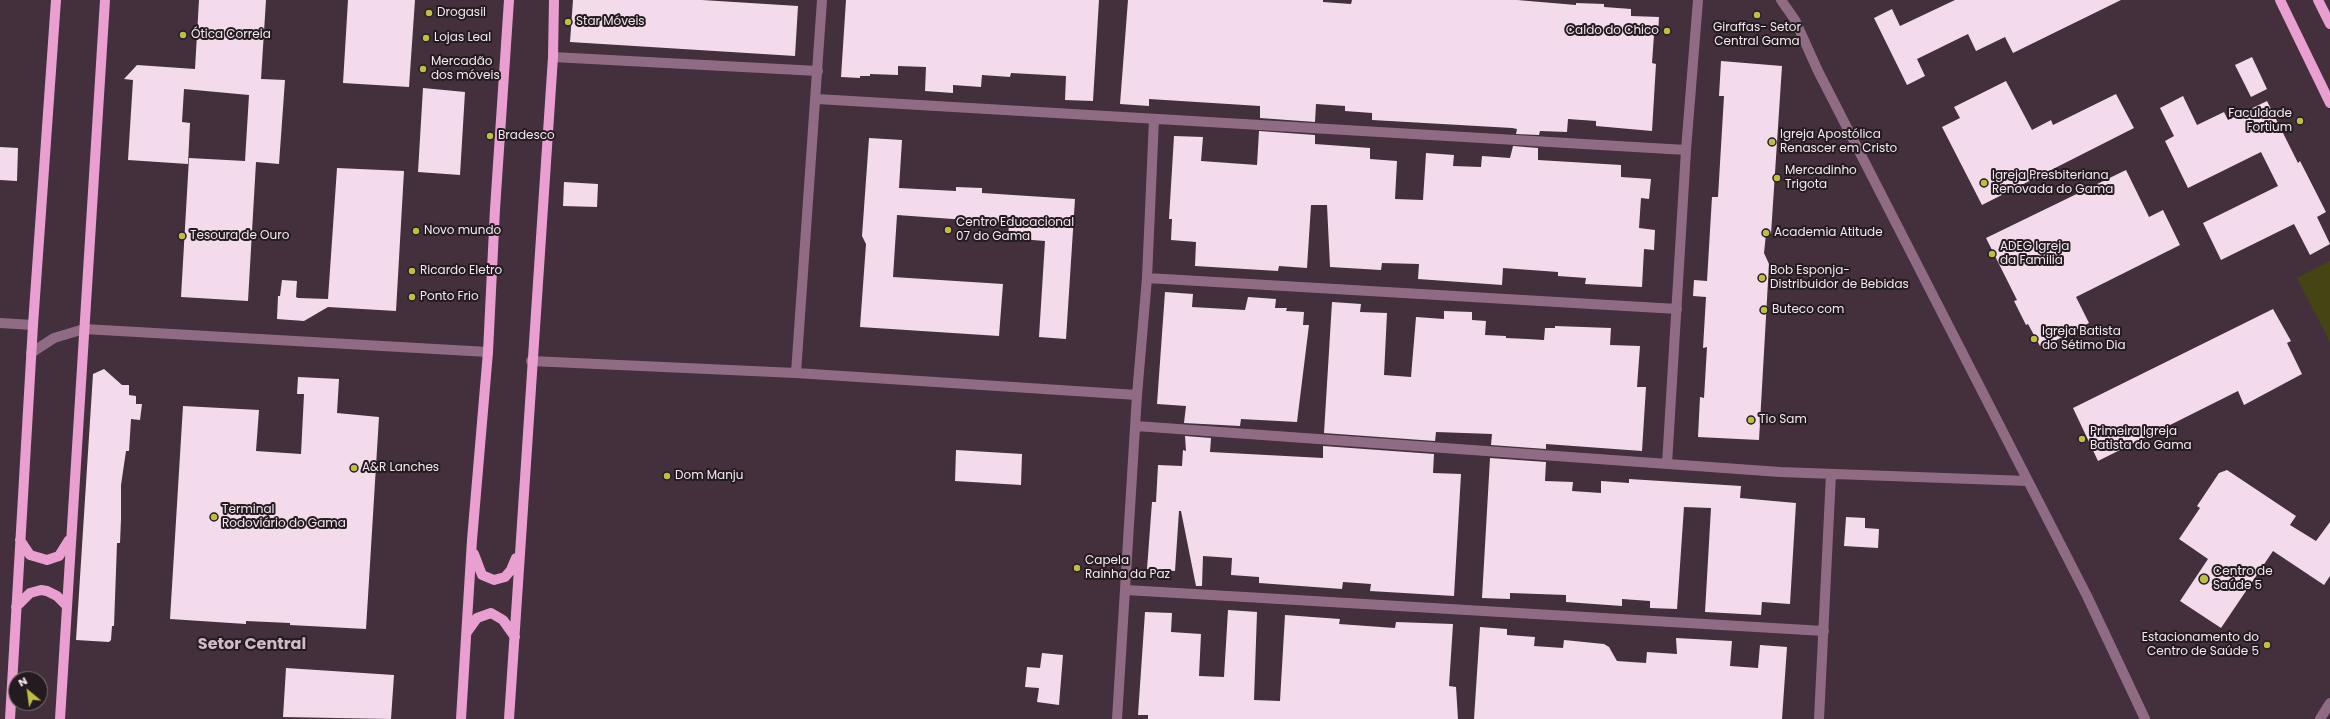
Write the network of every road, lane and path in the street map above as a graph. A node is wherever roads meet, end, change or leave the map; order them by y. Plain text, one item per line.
1 (56, 0) edge
2 (105, 0) edge
3 (509, 0) edge
4 (554, 0) edge
5 (822, 0) edge
6 (1698, 0) edge
7 (1781, 0) edge
8 (2280, 0) edge
9 (2318, 0) edge
10 (2330, 24) edge
11 (553, 57) junction
12 (818, 71) junction
13 (817, 99) junction
14 (2330, 103) edge
15 (1154, 119) junction
16 (1686, 150) junction
17 (1147, 278) junction
18 (1677, 309) junction
19 (0, 323) edge
20 (33, 325) junction
21 (84, 329) junction
22 (488, 352) junction
23 (31, 353) junction
24 (531, 361) junction
25 (796, 373) junction
26 (1137, 396) junction
27 (1136, 426) junction
28 (1667, 464) junction
29 (1831, 474) junction
30 (2027, 481) junction
31 (70, 538) junction
32 (20, 540) junction
33 (472, 540) junction
34 (520, 541) junction
35 (1126, 590) junction
36 (67, 606) junction
37 (16, 607) junction
38 (1824, 631) junction
39 (466, 635) junction
40 (515, 637) junction
41 (2330, 703) edge
42 (10, 719) edge
43 (60, 719) edge
44 (461, 719) edge
45 (509, 719) edge
46 (1117, 719) edge
47 (1819, 719) edge
48 (2145, 719) edge
49 (2320, 719) edge

1 - 20 main road
2 - 21 main road
3 - 22 main road
4 - 11 main road
5 - 12 street
6 - 16 street
7 - 30 street
8 - 14 main road
9 - 10 main road
11 - 12 street
11 - 24 main road
12 - 13 street
13 - 15 street
13 - 25 street
15 - 16 street
15 - 17 street
16 - 18 street
17 - 18 street
17 - 26 street
18 - 28 street
19 - 20 street
20 - 23 main road
21 - 22 street
21 - 23 street
21 - 31 main road
22 - 33 main road
23 - 32 main road
24 - 25 street
24 - 34 main road
25 - 26 street
26 - 27 street
27 - 28 street
27 - 35 street
28 - 29 street
29 - 30 street
29 - 38 street
30 - 48 street
31 - 32 main road
31 - 36 main road
32 - 37 main road
33 - 34 main road
33 - 39 main road
34 - 40 main road
35 - 38 street
35 - 46 street
36 - 37 main road
36 - 43 main road
37 - 42 main road
38 - 47 street
39 - 40 main road
39 - 44 main road
40 - 45 main road
41 - 49 street

